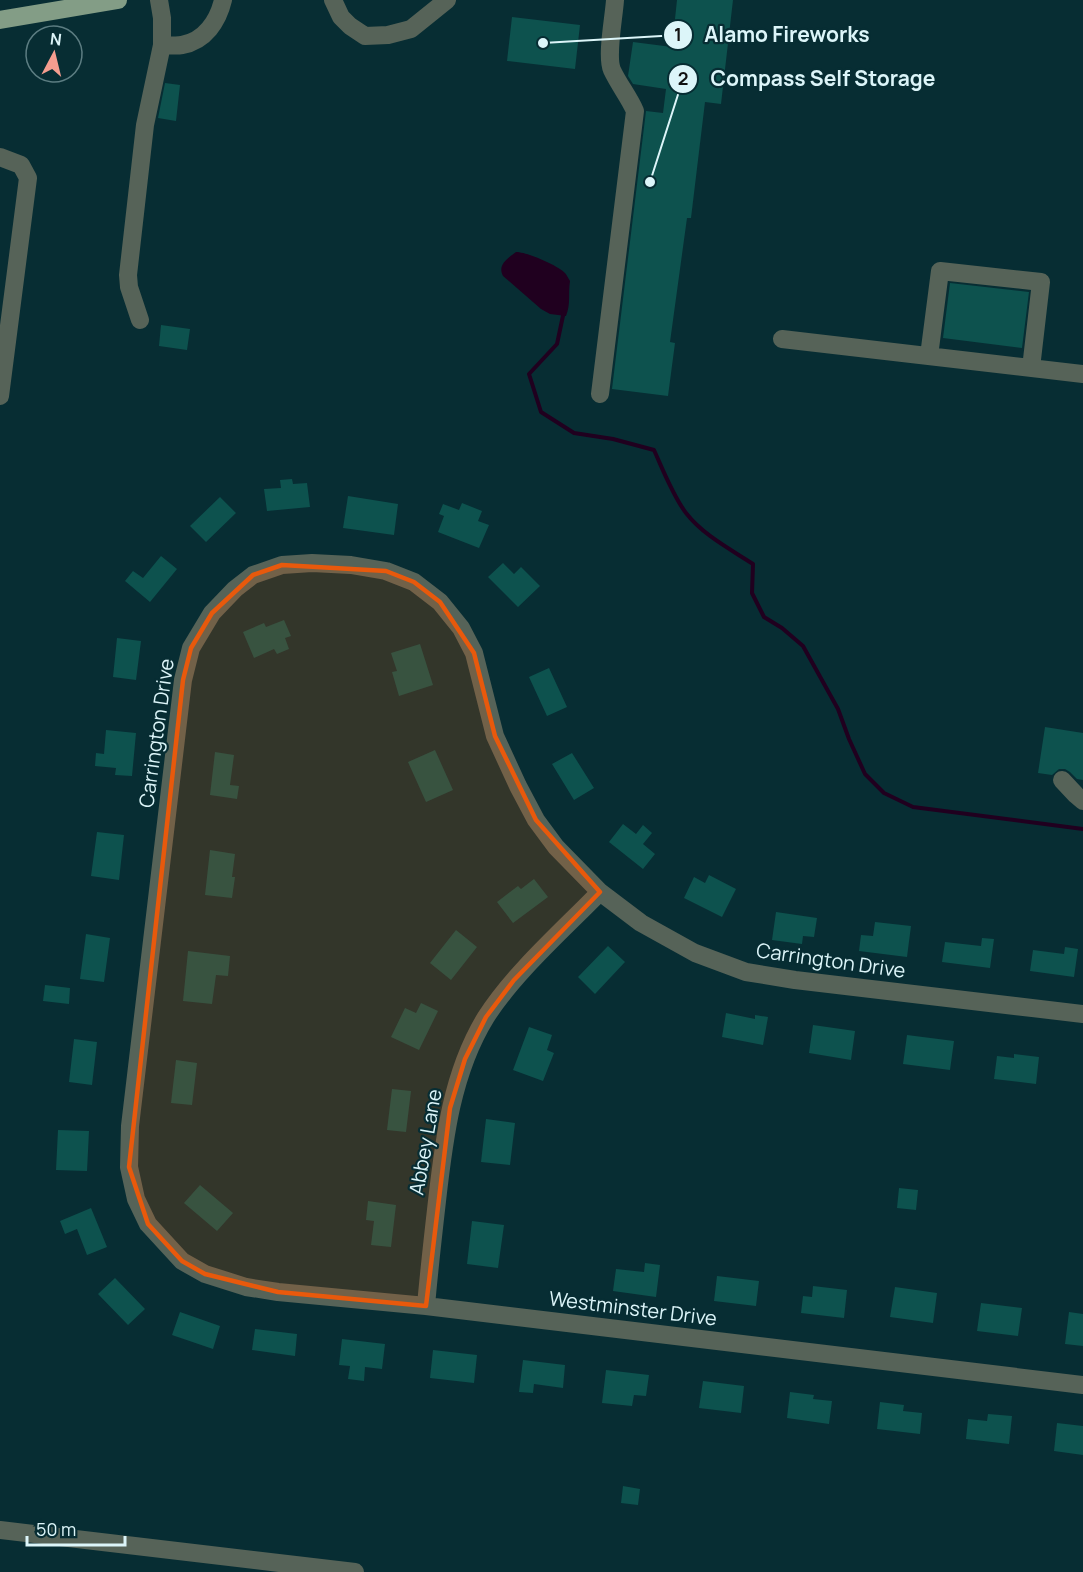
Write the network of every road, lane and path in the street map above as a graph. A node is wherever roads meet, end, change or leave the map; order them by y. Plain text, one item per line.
1 (118, 0) edge
2 (159, 0) edge
3 (222, 0) edge
4 (333, 0) edge
5 (447, 0) edge
6 (615, 0) edge
7 (0, 20) edge
8 (162, 45) junction
9 (0, 157) edge
10 (140, 320) dead end
11 (782, 339) dead end
12 (929, 356) junction
13 (1031, 368) junction
14 (1083, 374) edge
15 (600, 394) dead end
16 (0, 396) edge
17 (1062, 780) dead end
18 (1083, 801) edge
19 (600, 892) junction
20 (1083, 1014) edge
21 (182, 1261) joint
22 (426, 1306) junction
23 (1083, 1385) edge
24 (0, 1530) edge
25 (355, 1572) edge

1 - 7 main road
2 - 8 street
3 - 8 street
4 - 5 street
6 - 15 street
8 - 10 street
9 - 16 street
11 - 12 street
12 - 13 street
12 - 13 street
13 - 14 street
17 - 18 street
19 - 20 street, Carrington Drive
19 - 21 street, Carrington Drive
19 - 22 street, Abbey Lane
21 - 22 street, Westminster Drive
22 - 23 street, Westminster Drive
24 - 25 street

